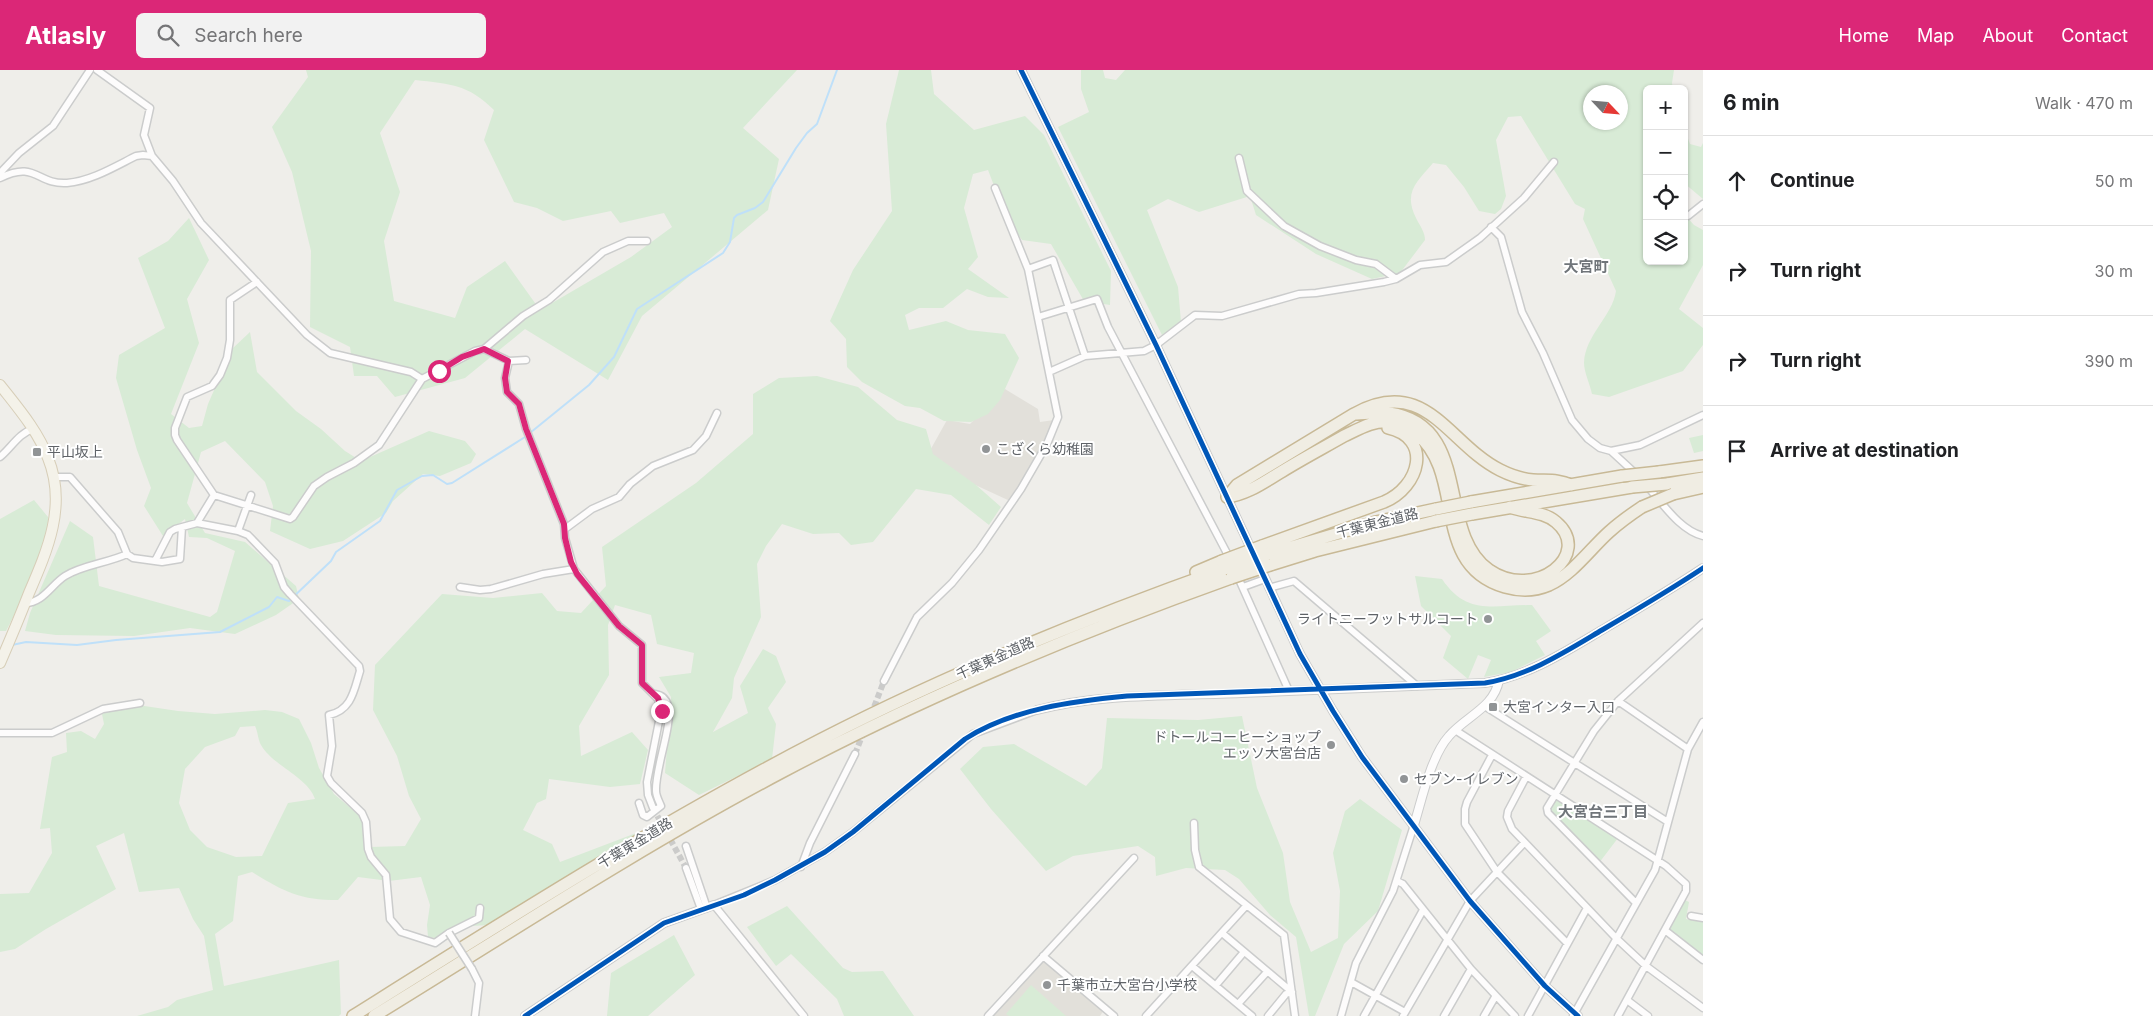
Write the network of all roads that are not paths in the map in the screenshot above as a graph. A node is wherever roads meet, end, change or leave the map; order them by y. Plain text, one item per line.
1 (90, 70) edge
2 (97, 70) edge
3 (1022, 70) edge
4 (152, 156) junction
5 (1238, 158) dead end
6 (1554, 162) dead end
7 (0, 173) edge
8 (0, 178) edge
9 (995, 188) dead end
10 (1703, 204) edge
11 (1688, 216) dead end
12 (1491, 227) junction
13 (647, 241) dead end
14 (1028, 269) junction
15 (1396, 278) junction
16 (257, 282) junction
17 (1070, 309) junction
18 (1038, 317) junction
19 (1156, 345) junction
20 (484, 349) junction
21 (1122, 354) junction
22 (1085, 356) junction
23 (526, 360) dead end
24 (508, 361) junction
25 (1049, 372) junction
26 (422, 379) junction
27 (0, 385) edge
28 (717, 414) dead end
29 (1354, 414) junction
30 (1703, 415) edge
31 (1365, 427) junction
32 (33, 429) junction
33 (1611, 451) junction
34 (0, 457) edge
35 (1703, 466) edge
36 (54, 476) junction
37 (1703, 478) edge
38 (1571, 485) junction
39 (1703, 487) edge
40 (1670, 489) junction
41 (214, 495) junction
42 (251, 495) dead end
43 (1227, 497) junction
44 (246, 507) junction
45 (1510, 507) junction
46 (196, 523) junction
47 (182, 527) junction
48 (564, 529) junction
49 (238, 531) junction
50 (1703, 536) edge
51 (127, 554) junction
52 (1267, 555) junction
53 (155, 561) junction
54 (1703, 568) edge
55 (574, 569) junction
56 (1226, 570) junction
57 (1265, 579) junction
58 (460, 587) dead end
59 (1243, 587) junction
60 (1269, 588) junction
61 (25, 603) junction
62 (1703, 623) edge
63 (0, 663) edge
64 (1499, 680) junction
65 (884, 681) tunnel mouth
66 (1418, 686) junction
67 (1321, 690) junction
68 (1289, 691) junction
69 (653, 694) junction
70 (1618, 701) junction
71 (140, 703) dead end
72 (1486, 707) junction
73 (1037, 710) joint
74 (1703, 722) edge
75 (1455, 730) junction
76 (0, 733) edge
77 (1688, 748) junction
78 (855, 754) tunnel mouth
79 (1492, 755) junction
80 (1573, 763) junction
81 (1526, 777) junction
82 (1554, 795) junction
83 (639, 803) dead end
84 (653, 808) tunnel mouth
85 (1668, 822) junction
86 (1194, 823) dead end
87 (1414, 825) junction
88 (1524, 844) junction
89 (686, 846) dead end
90 (1134, 858) dead end
91 (1658, 860) junction
92 (801, 867) junction
93 (686, 868) tunnel mouth
94 (1497, 872) junction
95 (1397, 881) junction
96 (1470, 901) junction
97 (1636, 902) junction
98 (1246, 906) junction
99 (707, 907) junction
100 (480, 908) dead end
101 (1587, 908) junction
102 (1423, 910) junction
103 (1691, 916) dead end
104 (1703, 918) edge
105 (1666, 931) junction
106 (449, 933) junction
107 (1222, 933) junction
108 (1616, 938) junction
109 (1447, 941) junction
110 (1567, 943) junction
111 (1244, 952) junction
112 (1043, 956) junction
113 (1703, 960) edge
114 (1192, 966) junction
115 (1646, 966) junction
116 (1471, 969) junction
117 (1267, 972) junction
118 (1351, 982) junction
119 (1216, 985) junction
120 (1545, 986) junction
121 (1292, 992) junction
122 (1376, 995) junction
123 (1495, 997) junction
124 (1627, 1000) junction
125 (1238, 1004) junction
126 (1703, 1008) edge
127 (1404, 1014) edge
128 (1575, 1015) edge
129 (353, 1016) edge
130 (374, 1016) edge
131 (475, 1016) edge
132 (525, 1016) edge
133 (804, 1016) edge
134 (988, 1016) edge
135 (1114, 1016) edge
136 (1146, 1016) edge
137 (1252, 1016) edge
138 (1268, 1016) edge
139 (1295, 1016) edge
140 (1341, 1016) edge
141 (1364, 1016) edge
142 (1444, 1016) edge
143 (1484, 1016) edge
144 (1515, 1016) edge
145 (1528, 1016) edge
146 (1618, 1016) edge
147 (1648, 1016) edge

1 - 7 street
2 - 4 street
3 - 19 street
4 - 8 street
4 - 16 street
5 - 15 street
6 - 12 street
9 - 14 street
10 - 11 street
12 - 15 street
12 - 33 street
13 - 20 street
14 - 17 street
14 - 18 street
15 - 19 street
16 - 26 street
16 - 41 street
17 - 18 street
17 - 21 street
17 - 22 street
18 - 25 street
19 - 21 street
19 - 43 street
20 - 24 street
20 - 26 street
21 - 22 street
21 - 59 street
22 - 25 street
23 - 24 street
24 - 48 street
25 - 65 street
26 - 44 street
27 - 32 main road
28 - 48 street
29 - 38 highway
29 - 43 highway
29 - 45 highway
30 - 33 street
31 - 40 highway, bridge
31 - 43 highway
31 - 52 highway
32 - 34 street
32 - 36 main road
33 - 50 street
35 - 38 highway, 千葉東金道路, bridge
36 - 51 street
36 - 61 main road
37 - 40 highway, 千葉東金道路
38 - 52 highway, 千葉東金道路, bridge
39 - 40 highway
40 - 45 highway, 千葉東金道路, bridge
41 - 44 street
41 - 46 street
42 - 44 street
43 - 57 street
44 - 49 street
45 - 52 highway, 千葉東金道路, bridge
46 - 47 street
46 - 49 street
47 - 53 street
47 - 53 street
48 - 55 street
49 - 106 street
51 - 53 street
51 - 61 street
52 - 56 highway, bridge
52 - 56 highway, 千葉東金道路, bridge
54 - 64 street
55 - 58 street
55 - 69 street
56 - 129 highway, 千葉東金道路
56 - 130 highway, 千葉東金道路
57 - 59 street
57 - 60 street
59 - 68 street
60 - 66 street
60 - 67 street
61 - 63 main road
62 - 70 street
64 - 66 street
64 - 72 street
66 - 67 street
67 - 68 street
67 - 87 street
68 - 73 street
69 - 83 street
69 - 84 street
70 - 77 street
70 - 80 street
71 - 76 street
72 - 75 street
72 - 80 street
73 - 92 street
74 - 77 street
75 - 79 street
75 - 87 street
77 - 85 street
78 - 92 street
79 - 81 street
79 - 94 street
80 - 82 street
80 - 85 street
81 - 82 street
81 - 88 street
82 - 91 street
82 - 97 street
85 - 91 street
86 - 98 street
87 - 95 street
87 - 96 street
88 - 94 street
88 - 101 street
89 - 99 street
90 - 112 street
91 - 97 street
91 - 105 street
92 - 99 street
93 - 99 street
94 - 96 street
94 - 110 street
95 - 102 street
95 - 118 street
96 - 109 street
96 - 120 street
97 - 108 street
98 - 107 street
98 - 121 street
99 - 132 street
99 - 133 street
100 - 106 street
101 - 108 street
101 - 110 street
102 - 109 street
102 - 122 street
103 - 104 street
105 - 113 street
105 - 115 street
106 - 131 street, bridge
107 - 111 street
107 - 114 street
108 - 115 street
108 - 128 street
109 - 116 street
109 - 127 street
110 - 120 street
111 - 117 street
111 - 119 street
112 - 134 street
112 - 135 street
114 - 119 street
114 - 136 street
115 - 124 street
115 - 126 street
116 - 123 street
116 - 142 street
117 - 121 street
117 - 125 street
118 - 122 street
118 - 140 street
119 - 125 street
120 - 128 street
120 - 145 street
121 - 138 street
121 - 139 street
122 - 127 street
122 - 141 street
123 - 143 street
123 - 144 street
124 - 146 street
124 - 147 street
125 - 137 street

